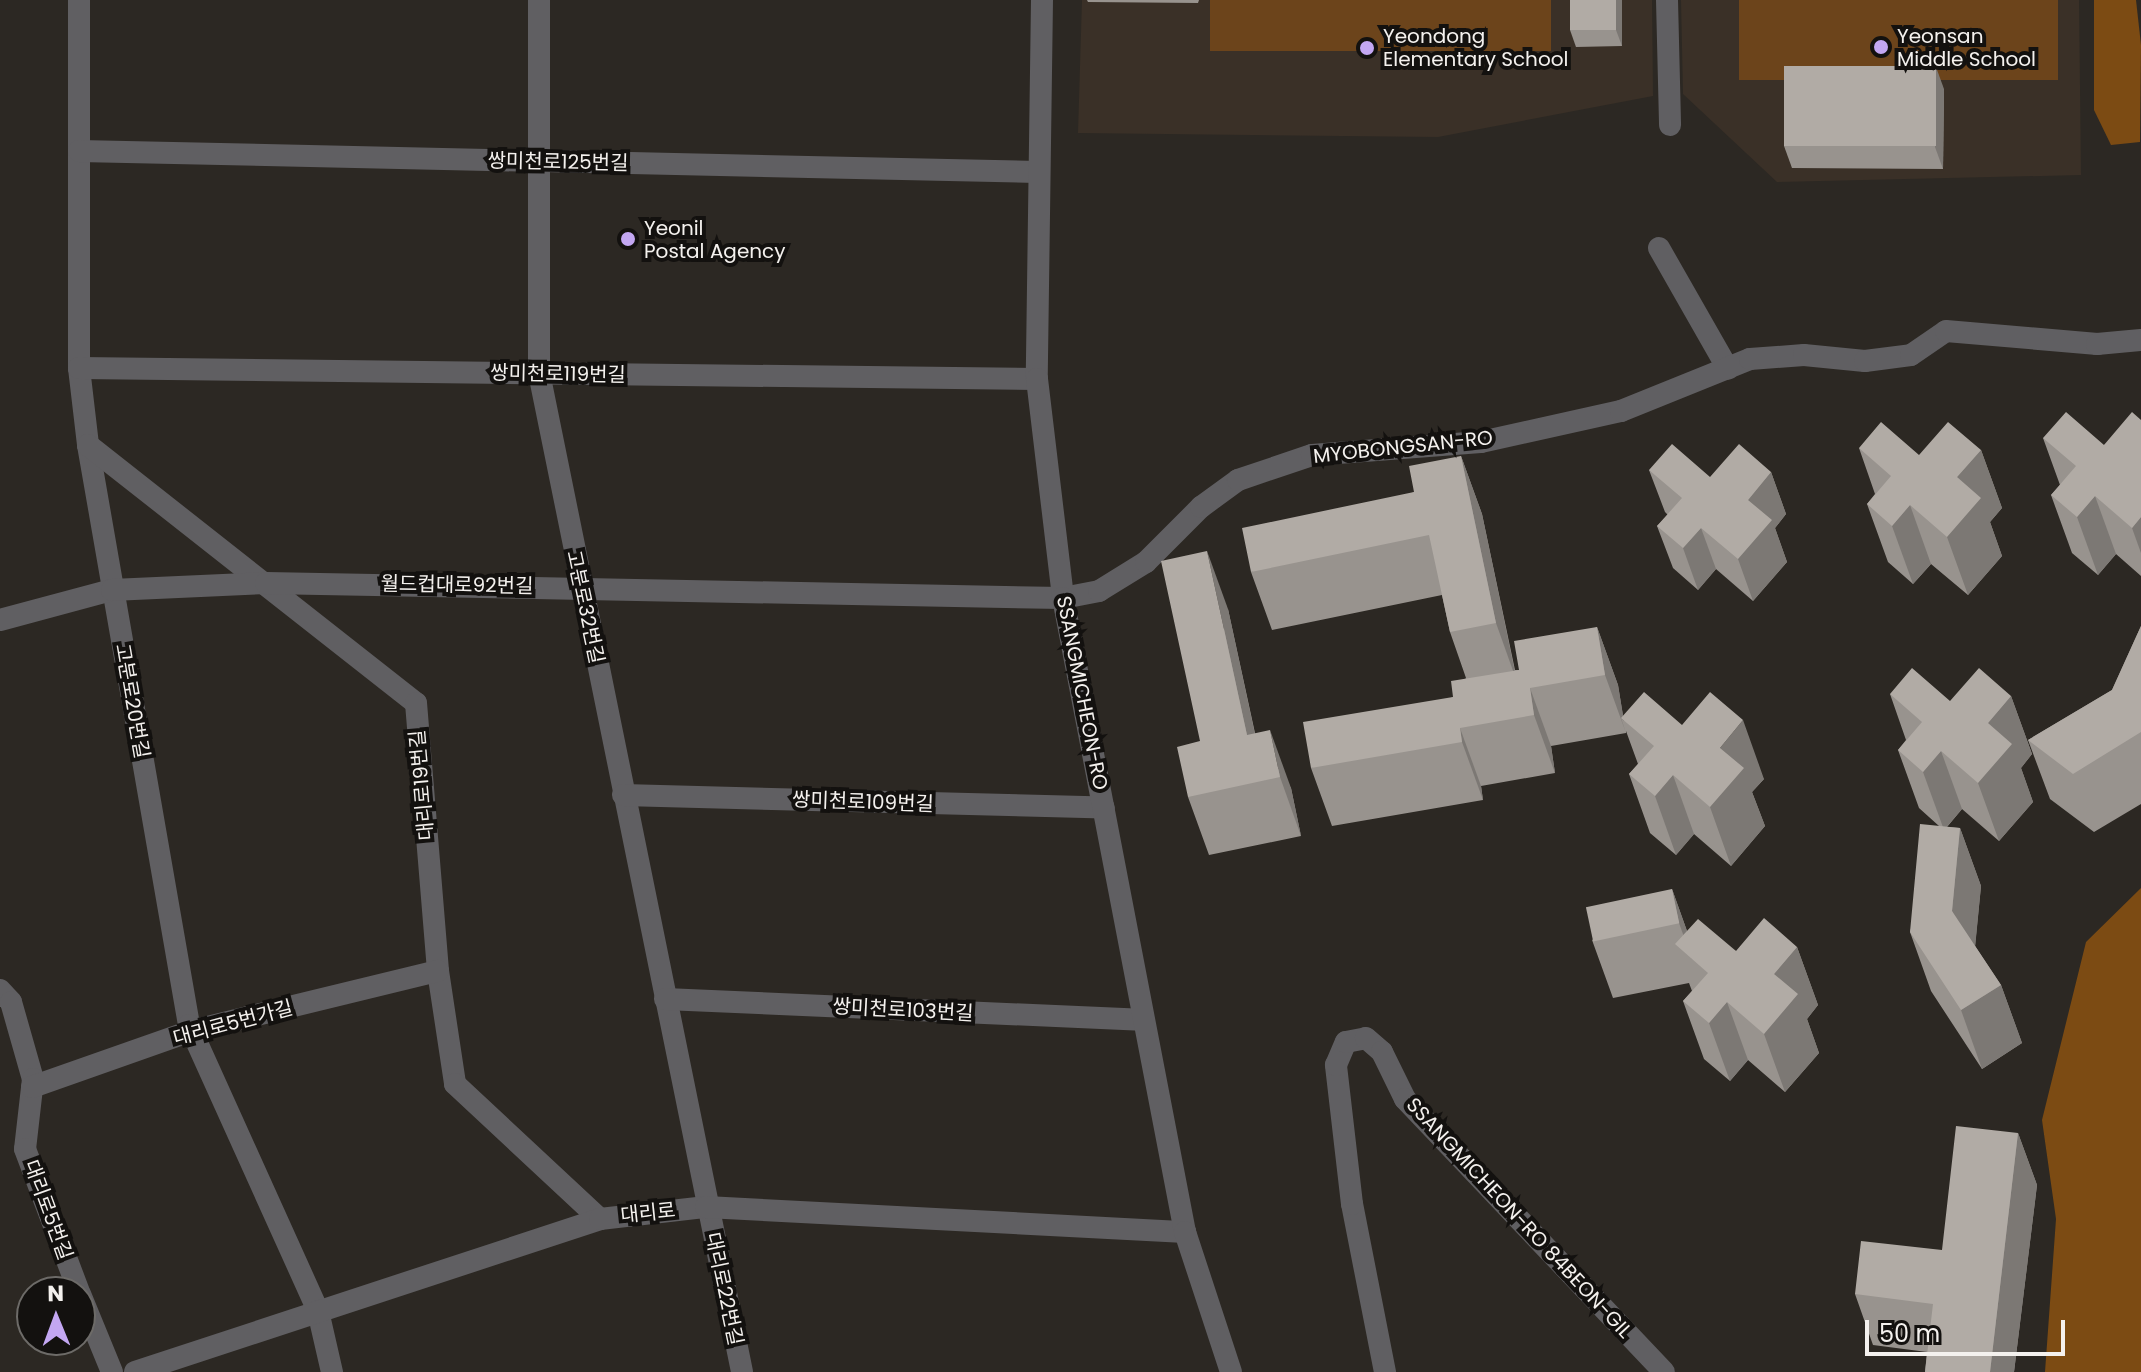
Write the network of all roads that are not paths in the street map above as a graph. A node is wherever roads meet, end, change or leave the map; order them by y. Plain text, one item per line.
1 (79, 0) edge
2 (539, 0) edge
3 (1042, 0) edge
4 (1667, 0) edge
5 (1670, 125) dead end
6 (79, 151) junction
7 (538, 161) junction
8 (1038, 172) junction
9 (1659, 248) dead end
10 (2141, 340) edge
11 (79, 368) junction
12 (1728, 369) junction
13 (539, 373) junction
14 (1037, 379) junction
15 (88, 445) junction
16 (266, 583) junction
17 (581, 586) junction
18 (112, 590) junction
19 (1063, 598) junction
20 (0, 620) edge
21 (623, 795) junction
22 (1104, 808) junction
23 (438, 971) junction
24 (0, 990) edge
25 (665, 999) junction
26 (1141, 1020) junction
27 (191, 1031) junction
28 (32, 1087) junction
29 (706, 1207) junction
30 (600, 1219) junction
31 (1185, 1232) junction
32 (74, 1276) edge
33 (318, 1311) junction
34 (96, 1332) edge
35 (112, 1372) edge
36 (135, 1372) edge
37 (332, 1372) edge
38 (742, 1372) edge
39 (1231, 1372) edge
40 (1385, 1372) edge
41 (1664, 1372) edge

1 - 6 street, 고분로20번길
2 - 7 street, 고분로32번길
3 - 8 street, SSANGMICHEON-RO
4 - 5 street
6 - 7 street, 쌍미천로125번길
6 - 11 street, 고분로20번길
7 - 8 street, 쌍미천로125번길
7 - 13 street, 고분로32번길
8 - 14 street, SSANGMICHEON-RO
9 - 12 street
10 - 12 street, MYOBONGSAN-RO
11 - 13 street, 쌍미천로119번길
11 - 15 street, 고분로20번길
12 - 19 street, MYOBONGSAN-RO
13 - 14 street, 쌍미천로119번길
13 - 17 street, 고분로32번길
14 - 19 street, SSANGMICHEON-RO
15 - 16 street, 대리로19번길
15 - 18 street, 고분로20번길
16 - 17 street, 월드컵대로92번길
16 - 18 street, 월드컵대로92번길
16 - 23 street, 대리로19번길
17 - 19 street, 월드컵대로92번길
17 - 21 street, 고분로32번길
18 - 20 street, 월드컵대로92번길
18 - 27 street, 고분로20번길
19 - 22 street, SSANGMICHEON-RO
21 - 22 street, 쌍미천로109번길
21 - 25 street, 고분로32번길
22 - 26 street, SSANGMICHEON-RO
23 - 27 street, 대리로5번가길
23 - 30 street, 대리로19번길
24 - 28 street, 대리로5번길
25 - 26 street, 쌍미천로103번길
25 - 29 street, 고분로32번길
26 - 31 street, SSANGMICHEON-RO
27 - 28 street, 대리로5번가길
27 - 33 street, 고분로20번길
28 - 32 street, 대리로5번길
29 - 30 street, 대리로
29 - 31 street, 대리로
29 - 38 street, 대리로22번길
30 - 33 street, 대리로
31 - 39 street, SSANGMICHEON-RO
33 - 36 street, 대리로
33 - 37 street, 고분로20번길
34 - 35 street, 대리로5번길
40 - 41 street, SSANGMICHEON-RO 84BEON-GIL

